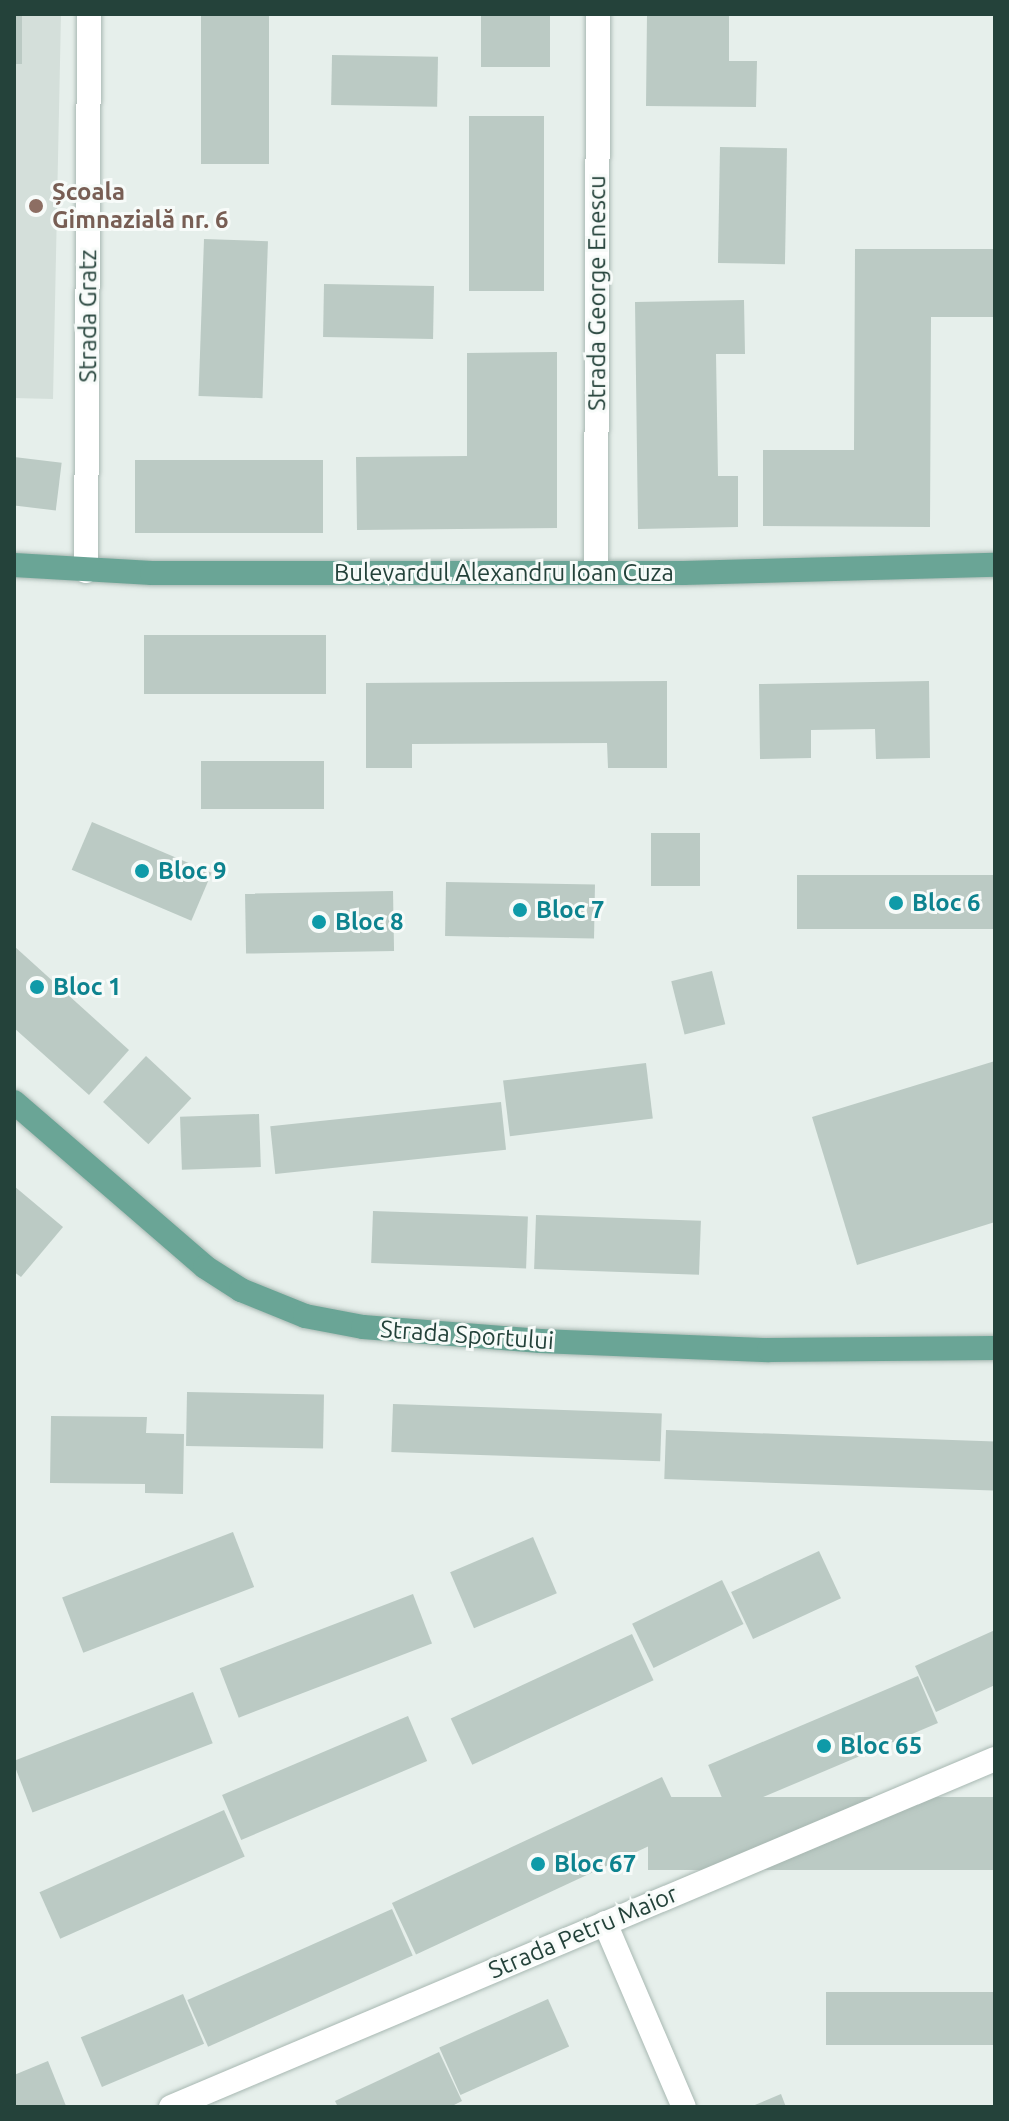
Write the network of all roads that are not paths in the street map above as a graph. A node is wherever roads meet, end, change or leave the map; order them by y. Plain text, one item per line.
1 (89, 14) edge
2 (598, 14) edge
3 (14, 565) edge
4 (995, 565) edge
5 (86, 571) junction
6 (596, 572) junction
7 (14, 1102) edge
8 (995, 1348) edge
9 (995, 1759) edge
10 (605, 1923) junction
11 (171, 2107) edge
12 (684, 2107) edge

1 - 5 street, Strada Gratz
2 - 6 street, Strada George Enescu
3 - 5 main road, Bulevardul Alexandru Ioan Cuza
4 - 6 main road, Bulevardul Alexandru Ioan Cuza
5 - 6 main road, Bulevardul Alexandru Ioan Cuza
7 - 8 main road, Strada Sportului
9 - 10 street, Strada Petru Maior
10 - 11 street, Strada Petru Maior
10 - 12 street

